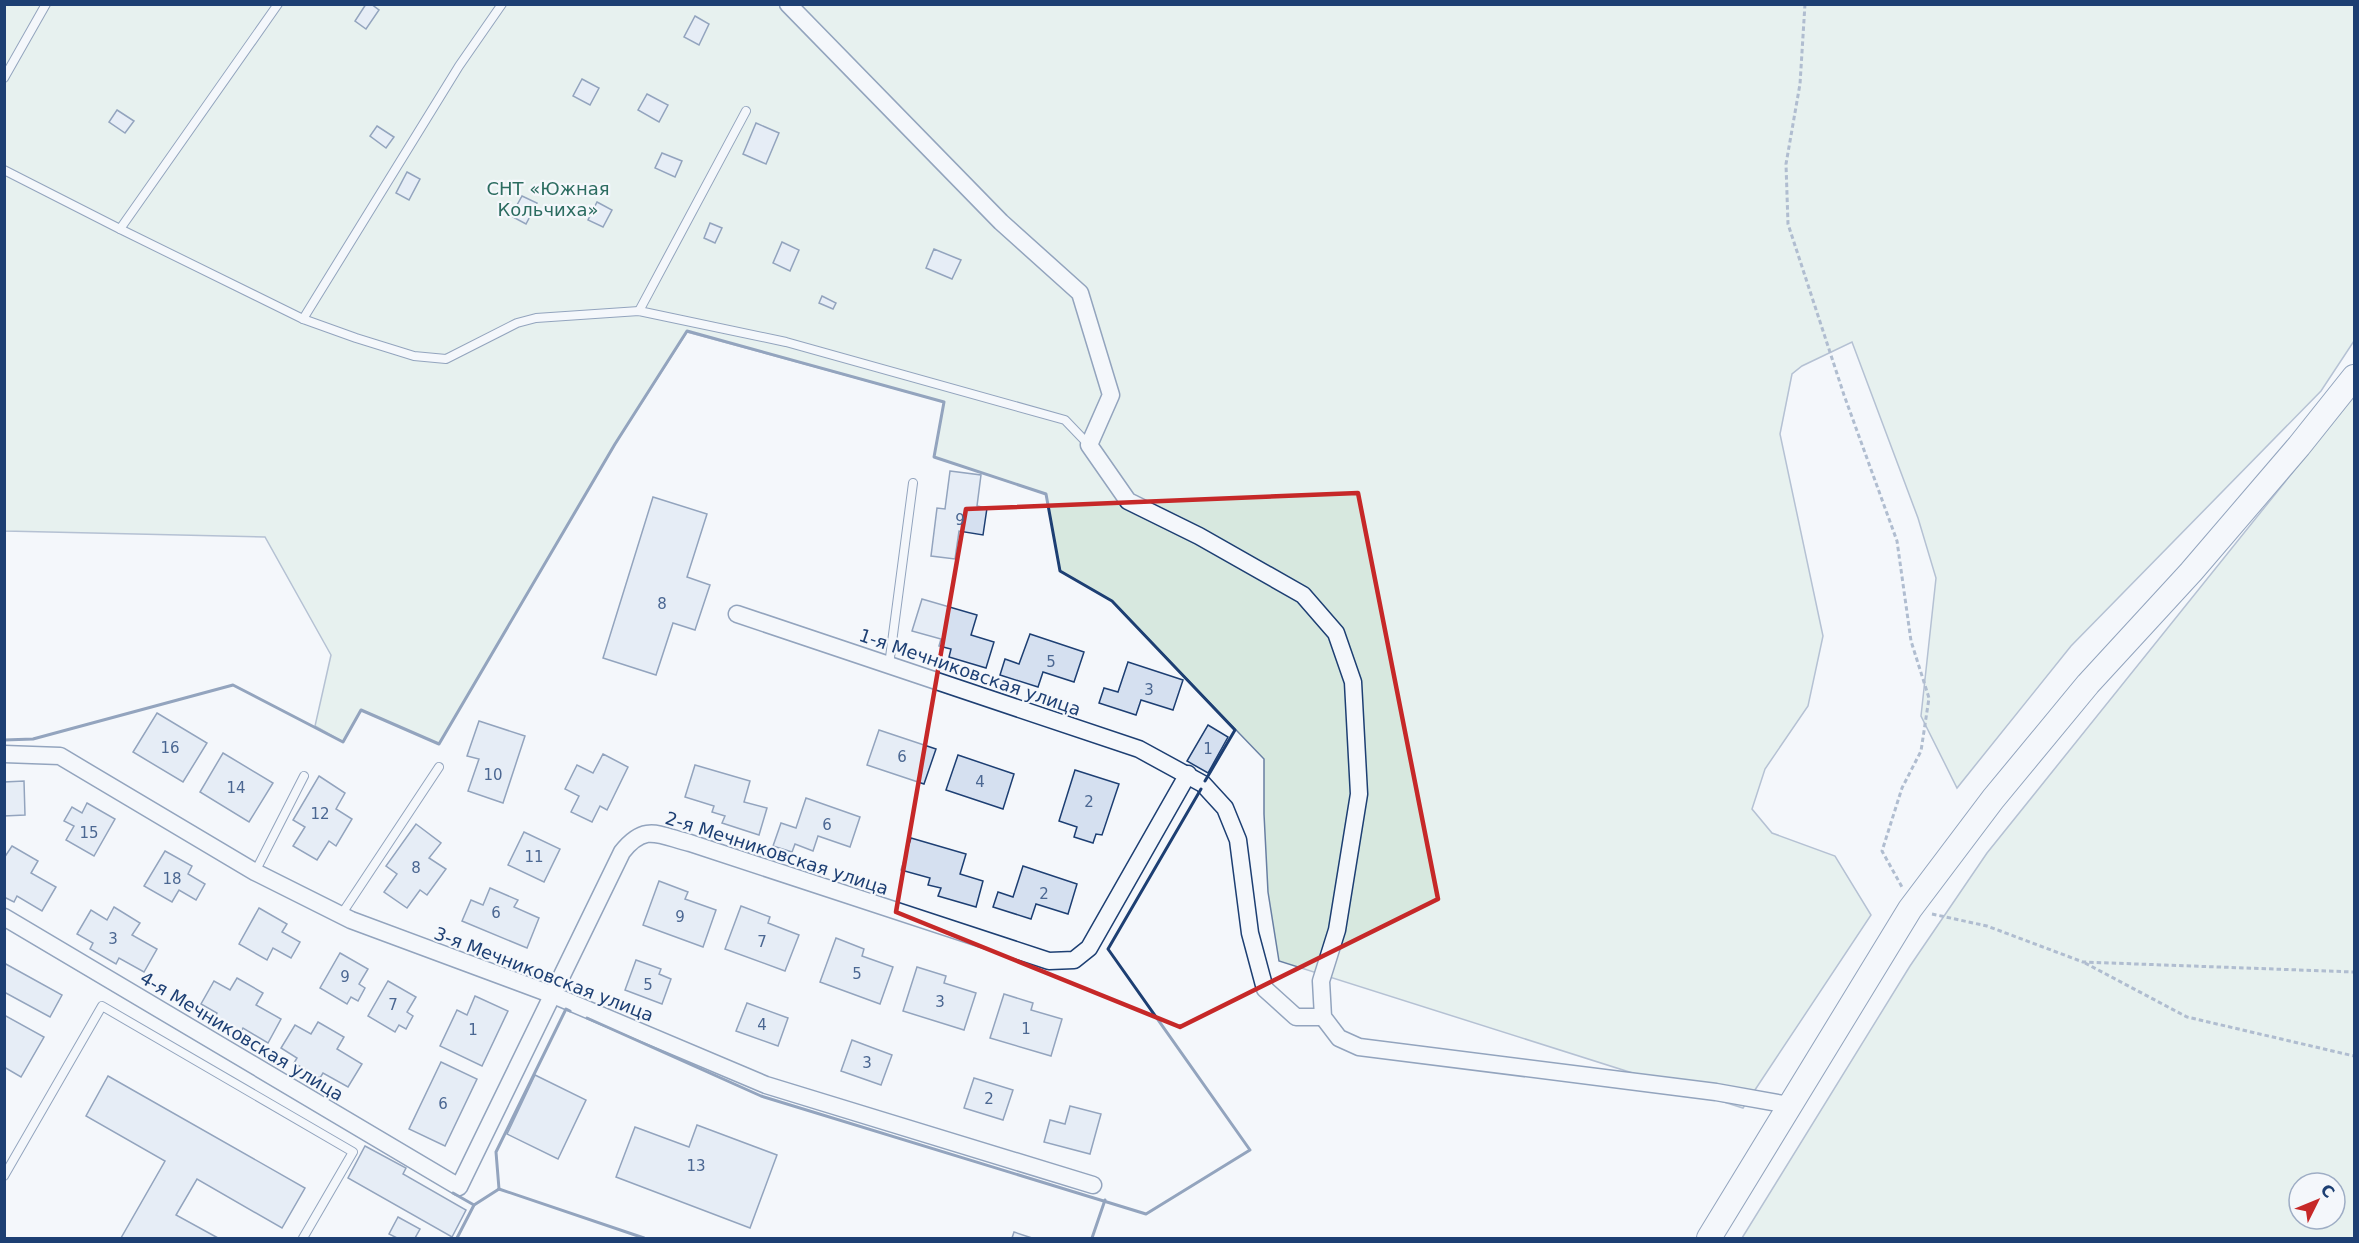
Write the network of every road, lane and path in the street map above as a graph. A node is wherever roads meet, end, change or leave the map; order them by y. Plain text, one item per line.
1 (46, 4) edge
2 (278, 4) edge
3 (502, 4) edge
4 (788, 4) edge
5 (1805, 4) edge
6 (4, 78) edge
7 (746, 111) dead end
8 (4, 170) edge
9 (120, 229) junction
10 (639, 311) junction
11 (303, 319) junction
12 (2355, 377) edge
13 (1089, 445) junction
14 (913, 483) dead end
15 (737, 614) dead end
16 (889, 665) junction
17 (4, 754) edge
18 (440, 767) dead end
19 (1188, 774) junction
20 (304, 776) dead end
21 (255, 872) junction
22 (1913, 905) junction
23 (340, 915) junction
24 (4, 918) edge
25 (2083, 962) junction
26 (2355, 972) edge
27 (553, 995) junction
28 (1323, 1017) junction
29 (2355, 1056) edge
30 (1789, 1106) junction
31 (4, 1176) edge
32 (1093, 1185) dead end
33 (459, 1187) joint
34 (303, 1239) edge
35 (1709, 1239) edge

1 - 6 lane
2 - 9 lane
3 - 11 lane
4 - 13 street
5 - 22 path
7 - 10 lane
8 - 9 lane
9 - 11 lane
10 - 11 lane
10 - 13 lane
12 - 22 main road
13 - 28 street
14 - 16 lane
15 - 16 street, 1-я Мечниковская улица
16 - 19 street, 1-я Мечниковская улица
17 - 21 street, 3-я Мечниковская улица
18 - 23 lane
19 - 27 street, 2-я Мечниковская улица
19 - 28 street, 1-я Мечниковская улица
20 - 21 lane
21 - 23 street, 3-я Мечниковская улица
22 - 25 path
22 - 30 main road
23 - 27 street, 3-я Мечниковская улица
24 - 33 street, 4-я Мечниковская улица
25 - 26 path
25 - 29 path
27 - 32 street, 3-я Мечниковская улица
27 - 33 street, 2-я Мечниковская улица
28 - 30 street
30 - 35 main road
31 - 34 lane

